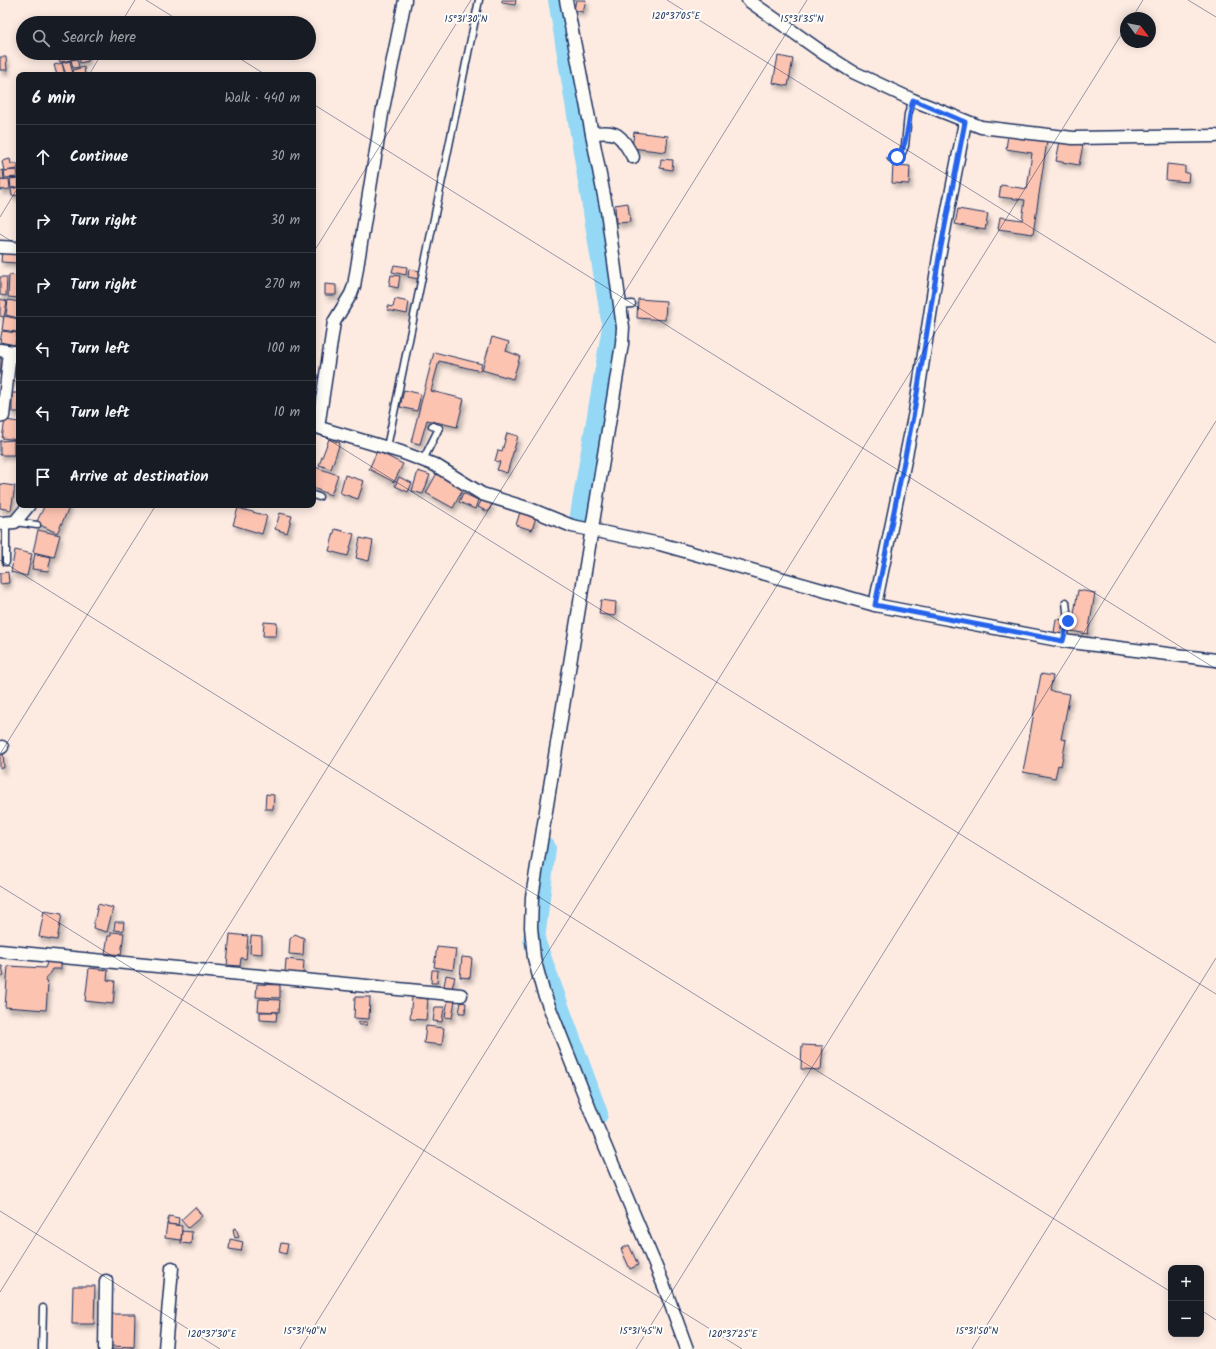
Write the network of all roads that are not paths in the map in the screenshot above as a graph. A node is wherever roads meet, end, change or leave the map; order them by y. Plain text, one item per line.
1 (405, 0) edge
2 (479, 0) edge
3 (748, 0) edge
4 (568, 2) edge
5 (913, 100) junction
6 (965, 122) junction
7 (592, 134) junction
8 (1216, 136) edge
9 (633, 157) dead end
10 (891, 158) dead end
11 (0, 247) edge
12 (16, 248) edge
13 (10, 352) edge
14 (3, 416) dead end
15 (316, 421) edge
16 (316, 426) edge
17 (432, 426) dead end
18 (387, 447) junction
19 (423, 460) junction
20 (25, 508) edge
21 (7, 522) edge
22 (37, 525) dead end
23 (591, 530) junction
24 (6, 562) dead end
25 (1066, 602) dead end
26 (875, 605) junction
27 (1063, 641) junction
28 (1216, 660) edge
29 (0, 951) edge
30 (461, 995) dead end
31 (172, 1268) dead end
32 (106, 1281) dead end
33 (43, 1308) dead end
34 (42, 1349) edge
35 (105, 1349) edge
36 (165, 1349) edge
37 (687, 1349) edge

1 - 15 street
2 - 18 lane
3 - 5 street
4 - 7 street
5 - 6 street
5 - 10 lane
6 - 8 street
6 - 26 street
7 - 9 street
7 - 23 street
11 - 12 street
13 - 14 street
16 - 18 street
17 - 19 lane
18 - 19 street
19 - 23 street
20 - 21 street
21 - 22 lane
21 - 24 lane
23 - 26 street
23 - 37 street
25 - 27 lane
26 - 27 street
27 - 28 street
29 - 30 street
31 - 36 street
32 - 35 street
33 - 34 lane

